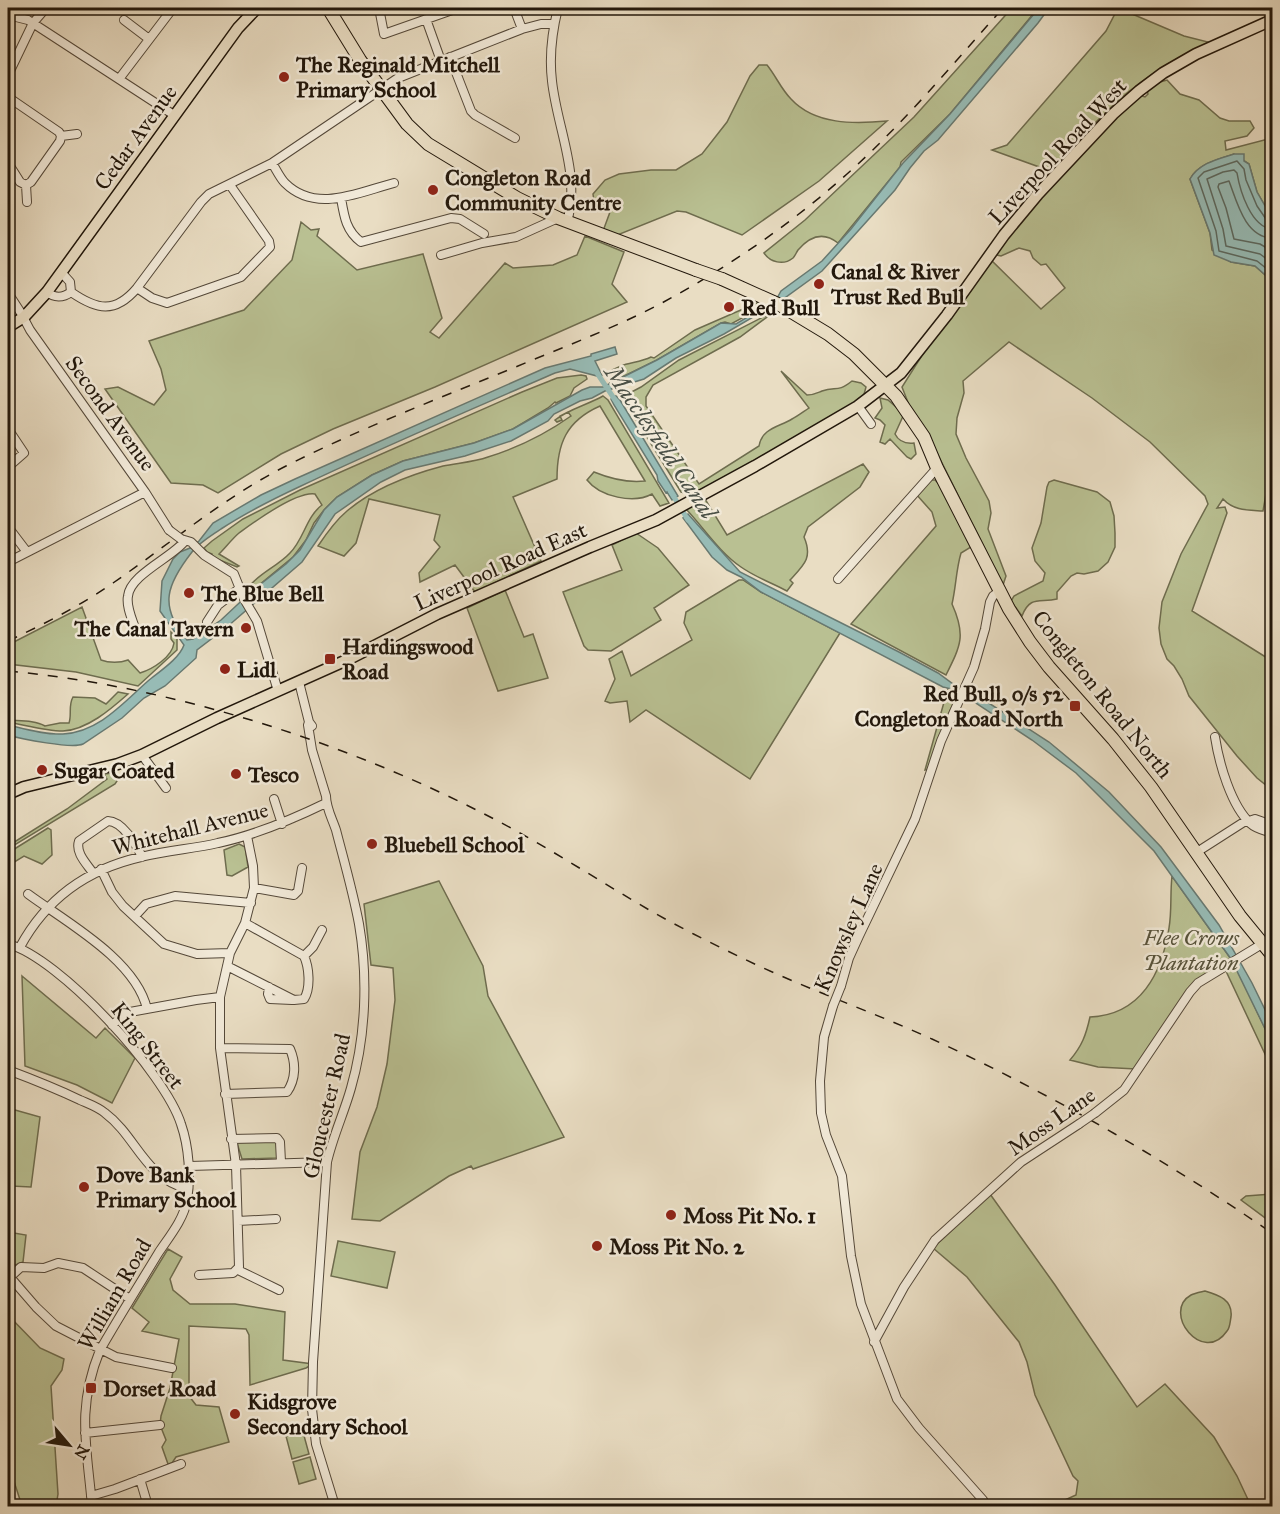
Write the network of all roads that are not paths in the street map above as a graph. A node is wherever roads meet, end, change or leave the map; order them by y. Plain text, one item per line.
1 (46, 8) edge
2 (173, 8) edge
3 (257, 8) edge
4 (328, 8) edge
5 (379, 8) edge
6 (458, 8) edge
7 (514, 8) edge
8 (558, 8) edge
9 (8, 15) edge
10 (426, 19) junction
11 (124, 20) dead end
12 (1272, 20) edge
13 (33, 23) junction
14 (554, 24) junction
15 (522, 29) junction
16 (149, 39) junction
17 (450, 57) junction
18 (441, 61) junction
19 (8, 75) edge
20 (119, 79) junction
21 (381, 89) junction
22 (8, 97) edge
23 (174, 115) junction
24 (77, 134) dead end
25 (61, 136) junction
26 (515, 138) dead end
27 (8, 163) edge
28 (272, 163) junction
29 (394, 183) dead end
30 (230, 184) junction
31 (26, 185) junction
32 (341, 198) junction
33 (27, 202) dead end
34 (562, 220) junction
35 (478, 233) dead end
36 (441, 255) dead end
37 (61, 272) junction
38 (137, 288) junction
39 (47, 292) junction
40 (70, 292) junction
41 (8, 293) edge
42 (24, 317) junction
43 (8, 327) edge
44 (887, 385) junction
45 (858, 406) junction
46 (871, 424) dead end
47 (8, 429) edge
48 (8, 467) edge
49 (937, 468) junction
50 (145, 492) junction
51 (8, 527) edge
52 (186, 541) junction
53 (27, 552) junction
54 (8, 562) edge
55 (838, 579) dead end
56 (240, 588) junction
57 (1000, 590) junction
58 (207, 622) dead end
59 (135, 628) dead end
60 (299, 682) junction
61 (278, 691) junction
62 (1215, 737) dead end
63 (142, 754) junction
64 (166, 788) dead end
65 (8, 794) edge
66 (274, 799) dead end
67 (326, 803) junction
68 (1248, 820) junction
69 (282, 824) junction
70 (1272, 825) edge
71 (1272, 833) edge
72 (247, 836) junction
73 (1197, 852) junction
74 (141, 856) junction
75 (302, 868) dead end
76 (97, 871) junction
77 (254, 888) junction
78 (26, 892) dead end
79 (251, 903) junction
80 (48, 908) junction
81 (135, 916) junction
82 (245, 923) junction
83 (322, 930) dead end
84 (8, 944) edge
85 (1262, 944) junction
86 (20, 947) junction
87 (230, 953) junction
88 (1272, 955) edge
89 (304, 956) junction
90 (227, 966) junction
91 (220, 997) junction
92 (147, 1009) junction
93 (112, 1025) junction
94 (220, 1048) junction
95 (8, 1070) edge
96 (225, 1094) junction
97 (231, 1139) junction
98 (281, 1162) junction
99 (327, 1162) junction
100 (236, 1165) junction
101 (190, 1166) junction
102 (188, 1188) junction
103 (184, 1211) joint
104 (276, 1220) dead end
105 (238, 1221) junction
106 (238, 1270) junction
107 (199, 1275) dead end
108 (9, 1276) edge
109 (279, 1290) dead end
110 (130, 1299) junction
111 (874, 1342) junction
112 (100, 1350) junction
113 (172, 1368) dead end
114 (160, 1425) dead end
115 (85, 1433) junction
116 (180, 1464) dead end
117 (140, 1479) junction
118 (91, 1496) junction
119 (92, 1506) edge
120 (148, 1506) edge
121 (335, 1506) edge
122 (986, 1506) edge

1 - 13 street
2 - 16 street
3 - 23 main road, Cedar Avenue
4 - 21 highway, Congleton Road North
5 - 10 street
6 - 10 street
7 - 15 street
8 - 14 street
9 - 13 street
10 - 18 street
11 - 16 street
12 - 44 main road, Liverpool Road West
13 - 19 street
13 - 20 street
14 - 15 street
14 - 34 street
15 - 17 street
16 - 20 street
17 - 18 street
17 - 26 street
18 - 21 street
20 - 23 street
21 - 28 street
21 - 34 highway, Congleton Road North
22 - 25 street
23 - 37 main road, Cedar Avenue
24 - 25 street
25 - 31 street
27 - 31 street
28 - 30 street
28 - 32 street
29 - 32 street
30 - 38 street
30 - 38 street
31 - 33 street
32 - 35 street
34 - 36 street
34 - 44 highway, Congleton Road North, bridge
37 - 39 main road, Cedar Avenue
37 - 40 street
38 - 40 street
39 - 40 street
39 - 42 main road, Cedar Avenue
41 - 42 street, Second Avenue
42 - 43 main road, Cedar Avenue
42 - 50 street, Second Avenue
44 - 45 main road, Liverpool Road East
44 - 49 highway, Congleton Road North
45 - 46 street
45 - 60 main road, Liverpool Road East
47 - 48 street
49 - 55 street
49 - 57 highway, Congleton Road North
50 - 52 street, Second Avenue, bridge
50 - 53 street
51 - 53 street
52 - 56 street
52 - 59 street
53 - 54 street
56 - 58 street
56 - 61 street
57 - 73 highway, Congleton Road North
57 - 111 street, Knowsley Lane, bridge
60 - 61 main road, Liverpool Road East
60 - 67 street, Gloucester Road
61 - 63 main road, Liverpool Road East
62 - 68 street
63 - 64 street
63 - 65 main road, Liverpool Road East
66 - 69 street
67 - 69 street, Whitehall Avenue
67 - 99 street, Gloucester Road
68 - 70 street
68 - 71 street
68 - 73 street
69 - 72 street, Whitehall Avenue
72 - 74 street, Whitehall Avenue
72 - 77 street
73 - 85 highway, Congleton Road North
74 - 76 street, Whitehall Avenue
74 - 76 street
75 - 77 street
76 - 80 street, Whitehall Avenue
76 - 81 street
77 - 79 street
78 - 80 street
79 - 81 street
79 - 82 street
80 - 86 street, Whitehall Avenue
80 - 92 street
81 - 87 street
82 - 87 street
82 - 89 street
83 - 89 street
84 - 86 street, King Street
85 - 88 highway, Congleton Road North
85 - 111 street, Moss Lane, bridge
86 - 93 street, King Street
87 - 90 street
89 - 90 street
90 - 91 street
91 - 92 street
91 - 94 street
92 - 93 street
93 - 101 street, King Street
94 - 96 street
94 - 96 street
95 - 102 street
96 - 97 street
97 - 98 street
97 - 100 street
98 - 99 street
98 - 100 street
99 - 121 street, Gloucester Road
100 - 101 street
100 - 105 street
101 - 102 street, King Street
102 - 103 street, King Street
103 - 110 street, William Road
104 - 105 street
105 - 106 street
106 - 107 street
106 - 109 street
108 - 110 street
108 - 112 street
110 - 112 street, William Road
111 - 122 street, Knowsley Lane
112 - 113 street
112 - 115 street, William Road
114 - 115 street
115 - 118 street, William Road
116 - 117 street
117 - 118 street
117 - 120 street
118 - 119 street, William Road

